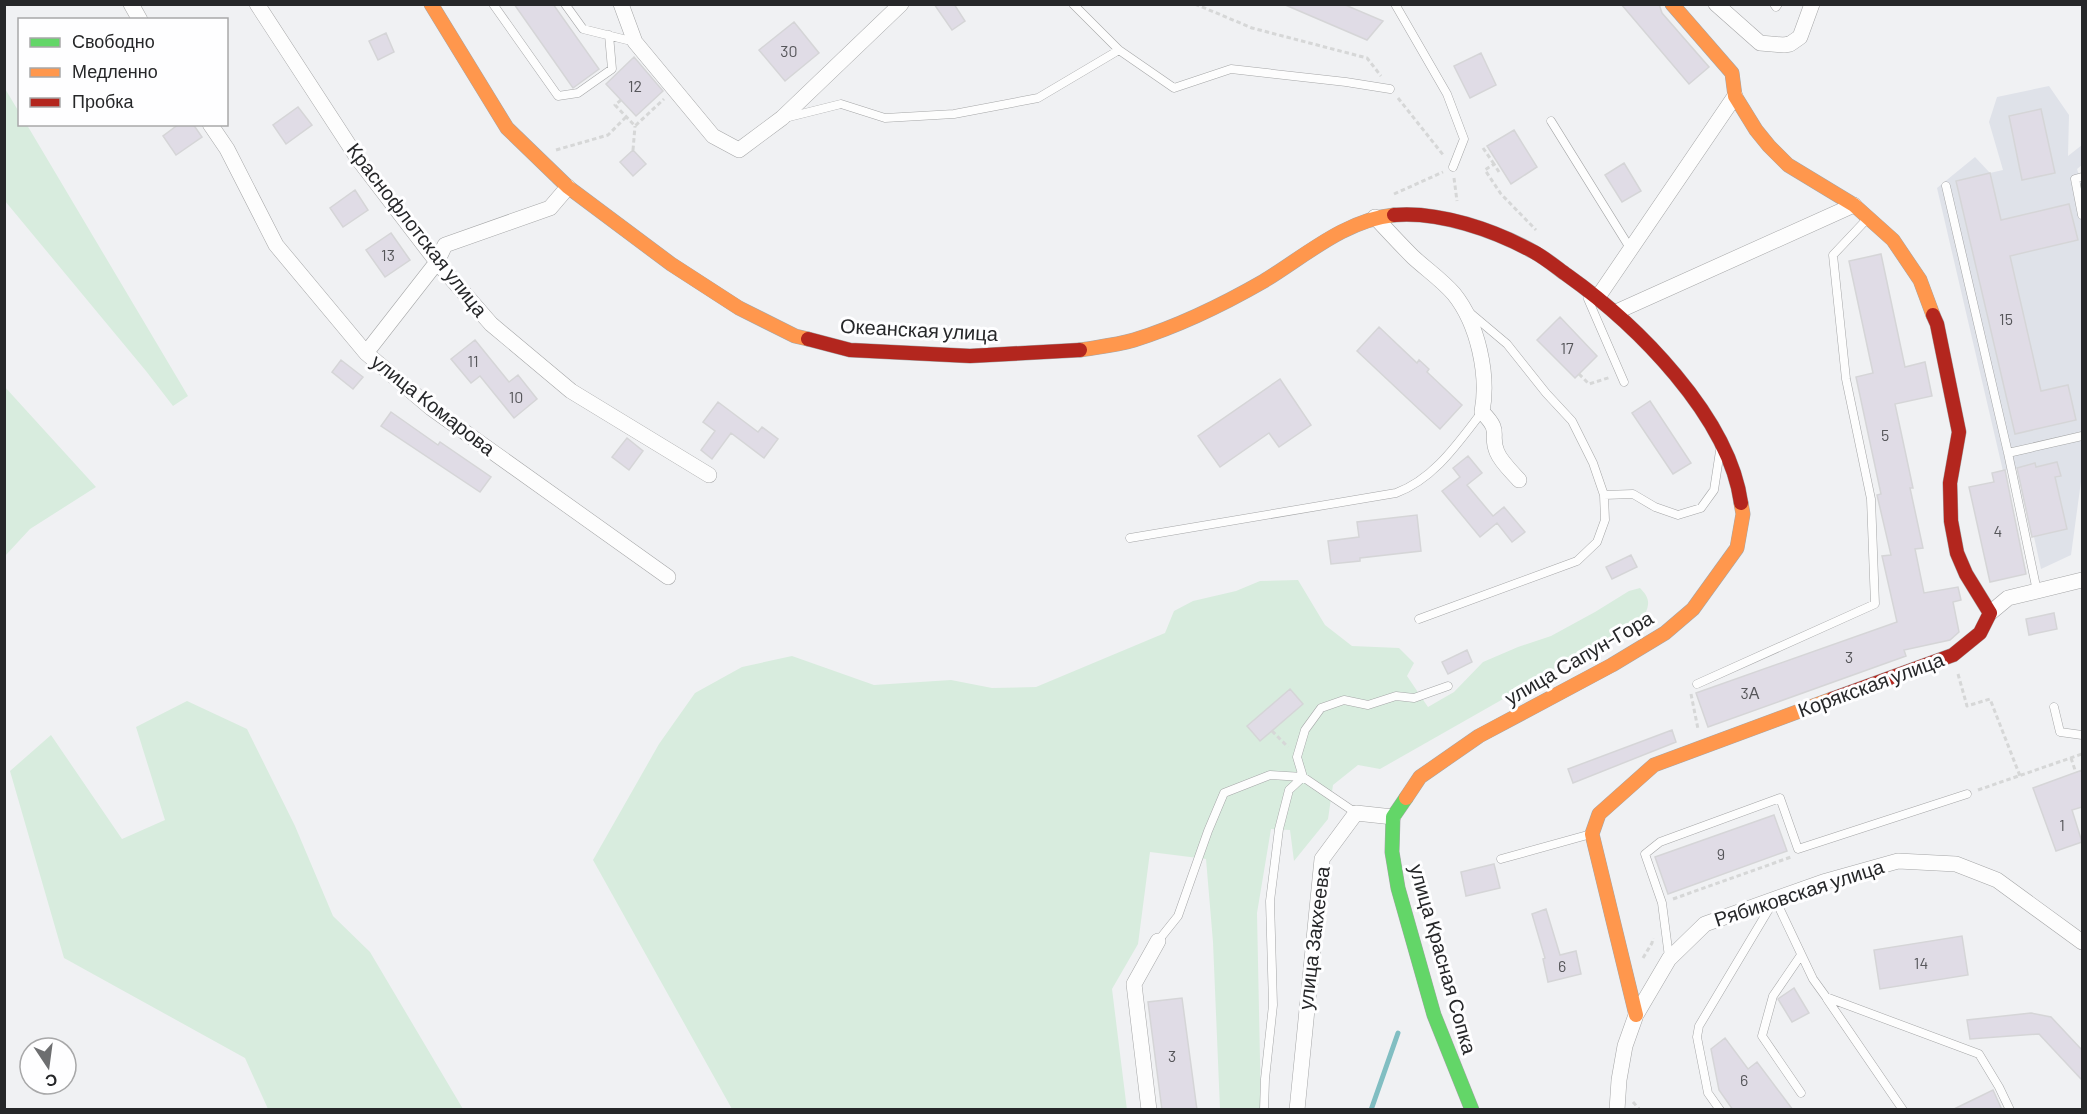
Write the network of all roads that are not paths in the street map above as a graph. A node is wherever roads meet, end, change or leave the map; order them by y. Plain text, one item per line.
1 (131, 4) edge
2 (257, 4) edge
3 (431, 4) edge
4 (493, 4) edge
5 (565, 4) edge
6 (621, 4) edge
7 (901, 4) edge
8 (1072, 4) edge
9 (1395, 4) edge
10 (1672, 4) edge
11 (1716, 4) edge
12 (1774, 4) edge
13 (1778, 4) edge
14 (1812, 4) edge
15 (139, 18) edge
16 (609, 35) junction
17 (635, 42) junction
18 (1119, 50) junction
19 (1390, 89) dead end
20 (1735, 96) junction
21 (782, 118) junction
22 (1551, 121) dead end
23 (211, 126) edge
24 (1453, 167) road end
25 (2082, 177) edge
26 (1946, 186) dead end
27 (568, 187) junction
28 (1854, 205) junction
29 (1405, 214) joint
30 (2082, 215) edge
31 (1375, 216) junction
32 (1869, 217) junction
33 (1630, 249) junction
34 (437, 261) junction
35 (1582, 286) junction
36 (1598, 297) junction
37 (1461, 305) junction
38 (1616, 312) junction
39 (366, 353) junction
40 (1624, 382) dead end
41 (1482, 412) junction
42 (2082, 436) edge
43 (1721, 444) junction
44 (2008, 453) junction
45 (709, 475) dead end
46 (1519, 480) dead end
47 (1604, 495) junction
48 (1130, 538) dead end
49 (669, 577) dead end
50 (2082, 580) edge
51 (2037, 591) junction
52 (1990, 613) junction
53 (1419, 619) dead end
54 (1697, 684) road end
55 (1448, 686) dead end
56 (2054, 707) dead end
57 (2082, 735) edge
58 (1303, 777) junction
59 (1967, 794) road end
60 (1356, 813) junction
61 (1393, 817) junction
62 (1592, 834) junction
63 (1501, 859) dead end
64 (1775, 899) junction
65 (1158, 941) joint
66 (2082, 942) edge
67 (1801, 955) junction
68 (1669, 959) junction
69 (1826, 997) junction
70 (1636, 1015) junction
71 (1801, 1093) dead end
72 (1465, 1095) junction
73 (1149, 1110) edge
74 (1264, 1110) edge
75 (1297, 1110) edge
76 (1459, 1110) edge
77 (1472, 1110) edge
78 (1617, 1110) edge
79 (1720, 1110) edge
80 (1903, 1110) edge
81 (2010, 1110) edge

1 - 15 street
2 - 34 street, Краснофлотская улица
3 - 27 main road, Океанская улица
4 - 16 lane
5 - 16 lane
6 - 17 street
7 - 21 street
8 - 18 lane
9 - 24 lane
10 - 20 main road
11 - 14 street
12 - 13 lane
16 - 17 lane
17 - 21 street
18 - 19 lane
18 - 21 lane
20 - 28 main road
20 - 33 street
22 - 33 lane
23 - 39 street, улица Комарова
25 - 30 lane
26 - 44 lane
27 - 31 main road, Океанская улица
27 - 34 street
28 - 32 main road
28 - 38 street
29 - 31 main road, Океанская улица
29 - 35 main road, улица Сапун-Гора
31 - 37 street
32 - 52 main road
32 - 54 lane
33 - 36 street
34 - 39 street
34 - 45 street, Краснофлотская улица
35 - 36 main road, улица Сапун-Гора
35 - 40 lane
36 - 38 main road, улица Сапун-Гора
37 - 41 street
37 - 47 lane
38 - 43 main road, улица Сапун-Гора
39 - 49 street, улица Комарова
41 - 46 street
41 - 48 lane
42 - 44 lane
43 - 47 lane
43 - 61 main road, улица Сапун-Гора
44 - 51 lane
47 - 53 lane
50 - 51 street
51 - 52 street
52 - 62 main road, Корякская улица
55 - 58 lane
56 - 57 lane
58 - 60 lane
58 - 65 lane
58 - 74 lane
59 - 68 lane
60 - 61 street
60 - 75 street, улица Закхеева
61 - 72 main road, улица Красная Сопка
62 - 63 lane
62 - 70 main road
64 - 66 street, Рябиковская улица
64 - 67 lane
64 - 68 street, Рябиковская улица
64 - 79 lane
65 - 73 street
67 - 69 lane
67 - 71 lane
68 - 70 street, Рябиковская улица
69 - 80 lane
69 - 81 lane
70 - 78 street, Рябиковская улица
72 - 76 street
72 - 77 main road, улица Красная Сопка

